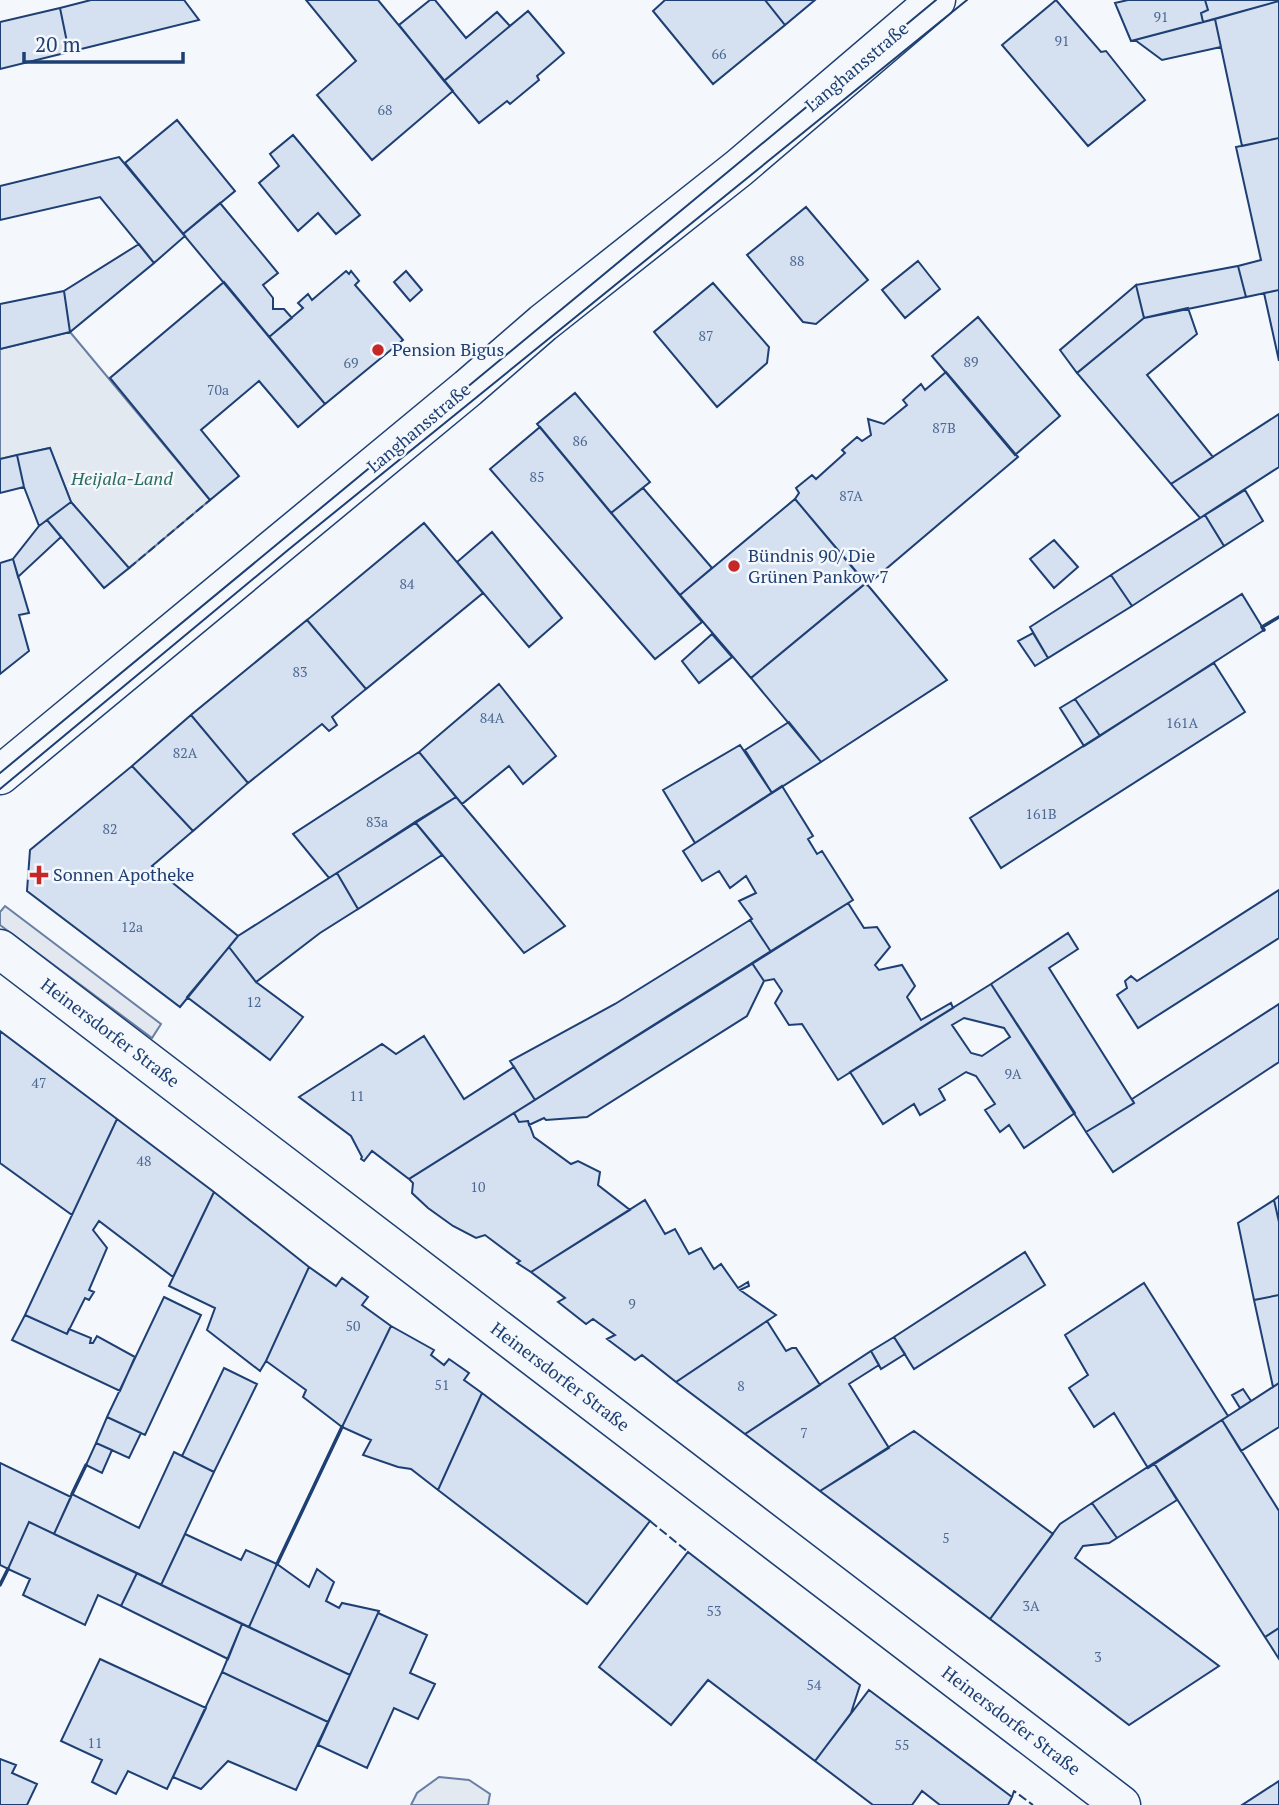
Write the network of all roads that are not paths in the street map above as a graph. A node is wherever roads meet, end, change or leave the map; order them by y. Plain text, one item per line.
1 (936, 0) edge
2 (0, 775) edge
3 (0, 949) edge
4 (1121, 1805) edge

1 - 2 street, Langhansstraße
3 - 4 street, Heinersdorfer Straße

